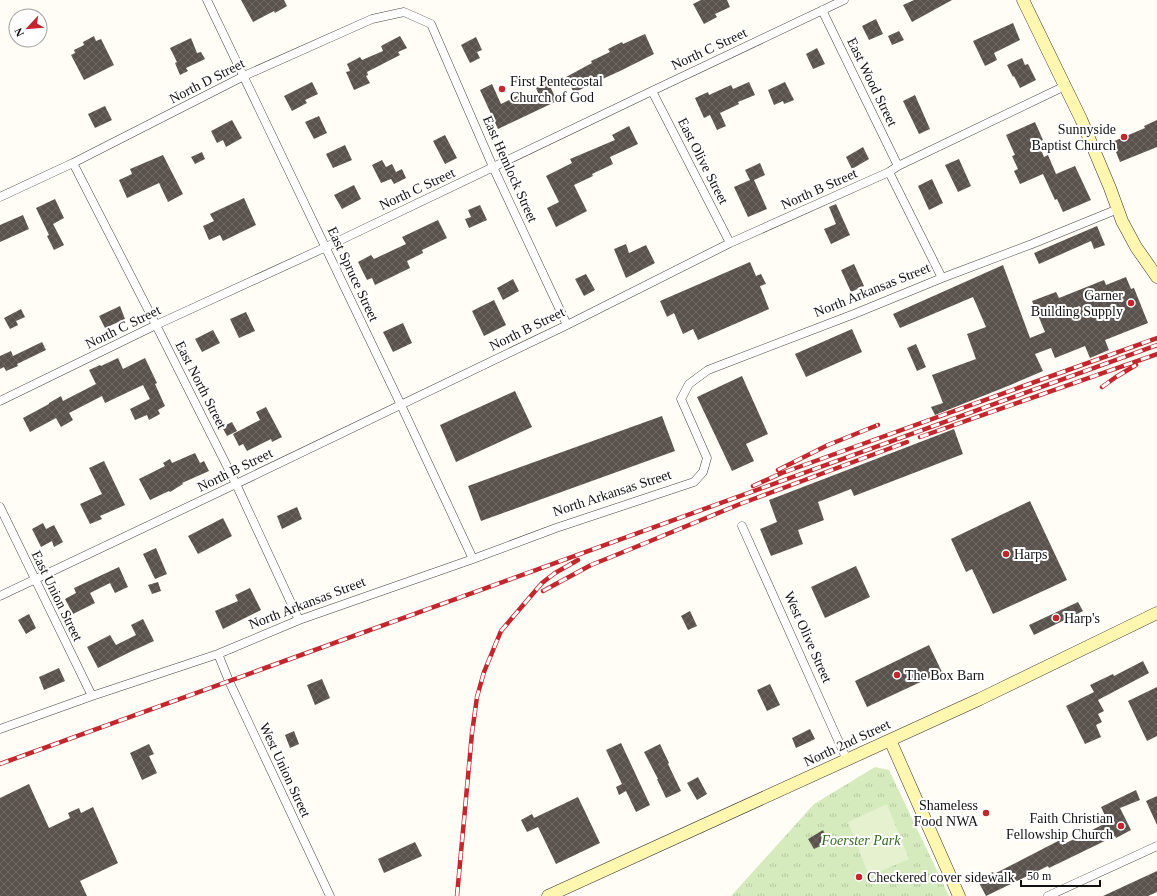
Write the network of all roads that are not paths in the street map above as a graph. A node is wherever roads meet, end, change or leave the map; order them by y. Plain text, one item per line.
1 (207, 0) edge
2 (844, 0) edge
3 (1023, 0) edge
4 (822, 10) junction
5 (431, 24) joint
6 (244, 76) junction
7 (1065, 86) junction
8 (652, 91) junction
9 (73, 164) junction
10 (898, 166) junction
11 (493, 167) junction
12 (888, 172) junction
13 (0, 197) edge
14 (1118, 208) junction
15 (730, 243) junction
16 (326, 247) junction
17 (1156, 275) edge
18 (942, 278) junction
19 (567, 324) junction
20 (156, 325) junction
21 (0, 401) edge
22 (401, 405) junction
23 (236, 484) junction
24 (0, 507) edge
25 (742, 526) dead end
26 (473, 559) junction
27 (35, 580) junction
28 (0, 596) edge
29 (1156, 616) edge
30 (299, 620) junction
31 (218, 654) junction
32 (92, 696) junction
33 (0, 729) edge
34 (890, 740) junction
35 (847, 760) junction
36 (1157, 846) edge
37 (330, 896) edge
38 (548, 896) edge
39 (958, 896) edge
40 (1048, 896) edge

1 - 6 street, East Spruce Street
2 - 4 street, North C Street
3 - 7 main road
4 - 8 street, North C Street
4 - 10 street, East Wood Street
5 - 6 street, North D Street
5 - 11 street, East Hemlock Street
6 - 9 street, North D Street
6 - 16 street, East Spruce Street
7 - 10 street, North B Street
7 - 14 main road
8 - 11 street, North C Street
8 - 15 street, East Olive Street
9 - 13 street, North D Street
9 - 20 street, East North Street
10 - 12 street, North B Street
11 - 16 street, North C Street
11 - 19 street, East Hemlock Street
12 - 15 street, North B Street
12 - 18 street
14 - 17 main road
14 - 18 street, North Arkansas Street
15 - 19 street, North B Street
16 - 20 street, North C Street
16 - 22 street, East Spruce Street
18 - 26 street, North Arkansas Street
19 - 22 street, North B Street
20 - 21 street, North C Street
20 - 23 street, East North Street
22 - 23 street, North B Street
22 - 26 street, East Spruce Street
23 - 27 street, North B Street
23 - 30 street, East North Street
24 - 27 street, East Union Street
25 - 35 street, West Olive Street
26 - 30 street, North Arkansas Street
27 - 28 street, North B Street
27 - 32 street, East Union Street
29 - 34 main road, North 2nd Street
30 - 31 street, North Arkansas Street
31 - 32 street, North Arkansas Street
31 - 37 street, West Union Street
32 - 33 street, North Arkansas Street
34 - 35 main road, North 2nd Street
34 - 39 main road
35 - 38 main road, North 2nd Street
36 - 40 street

